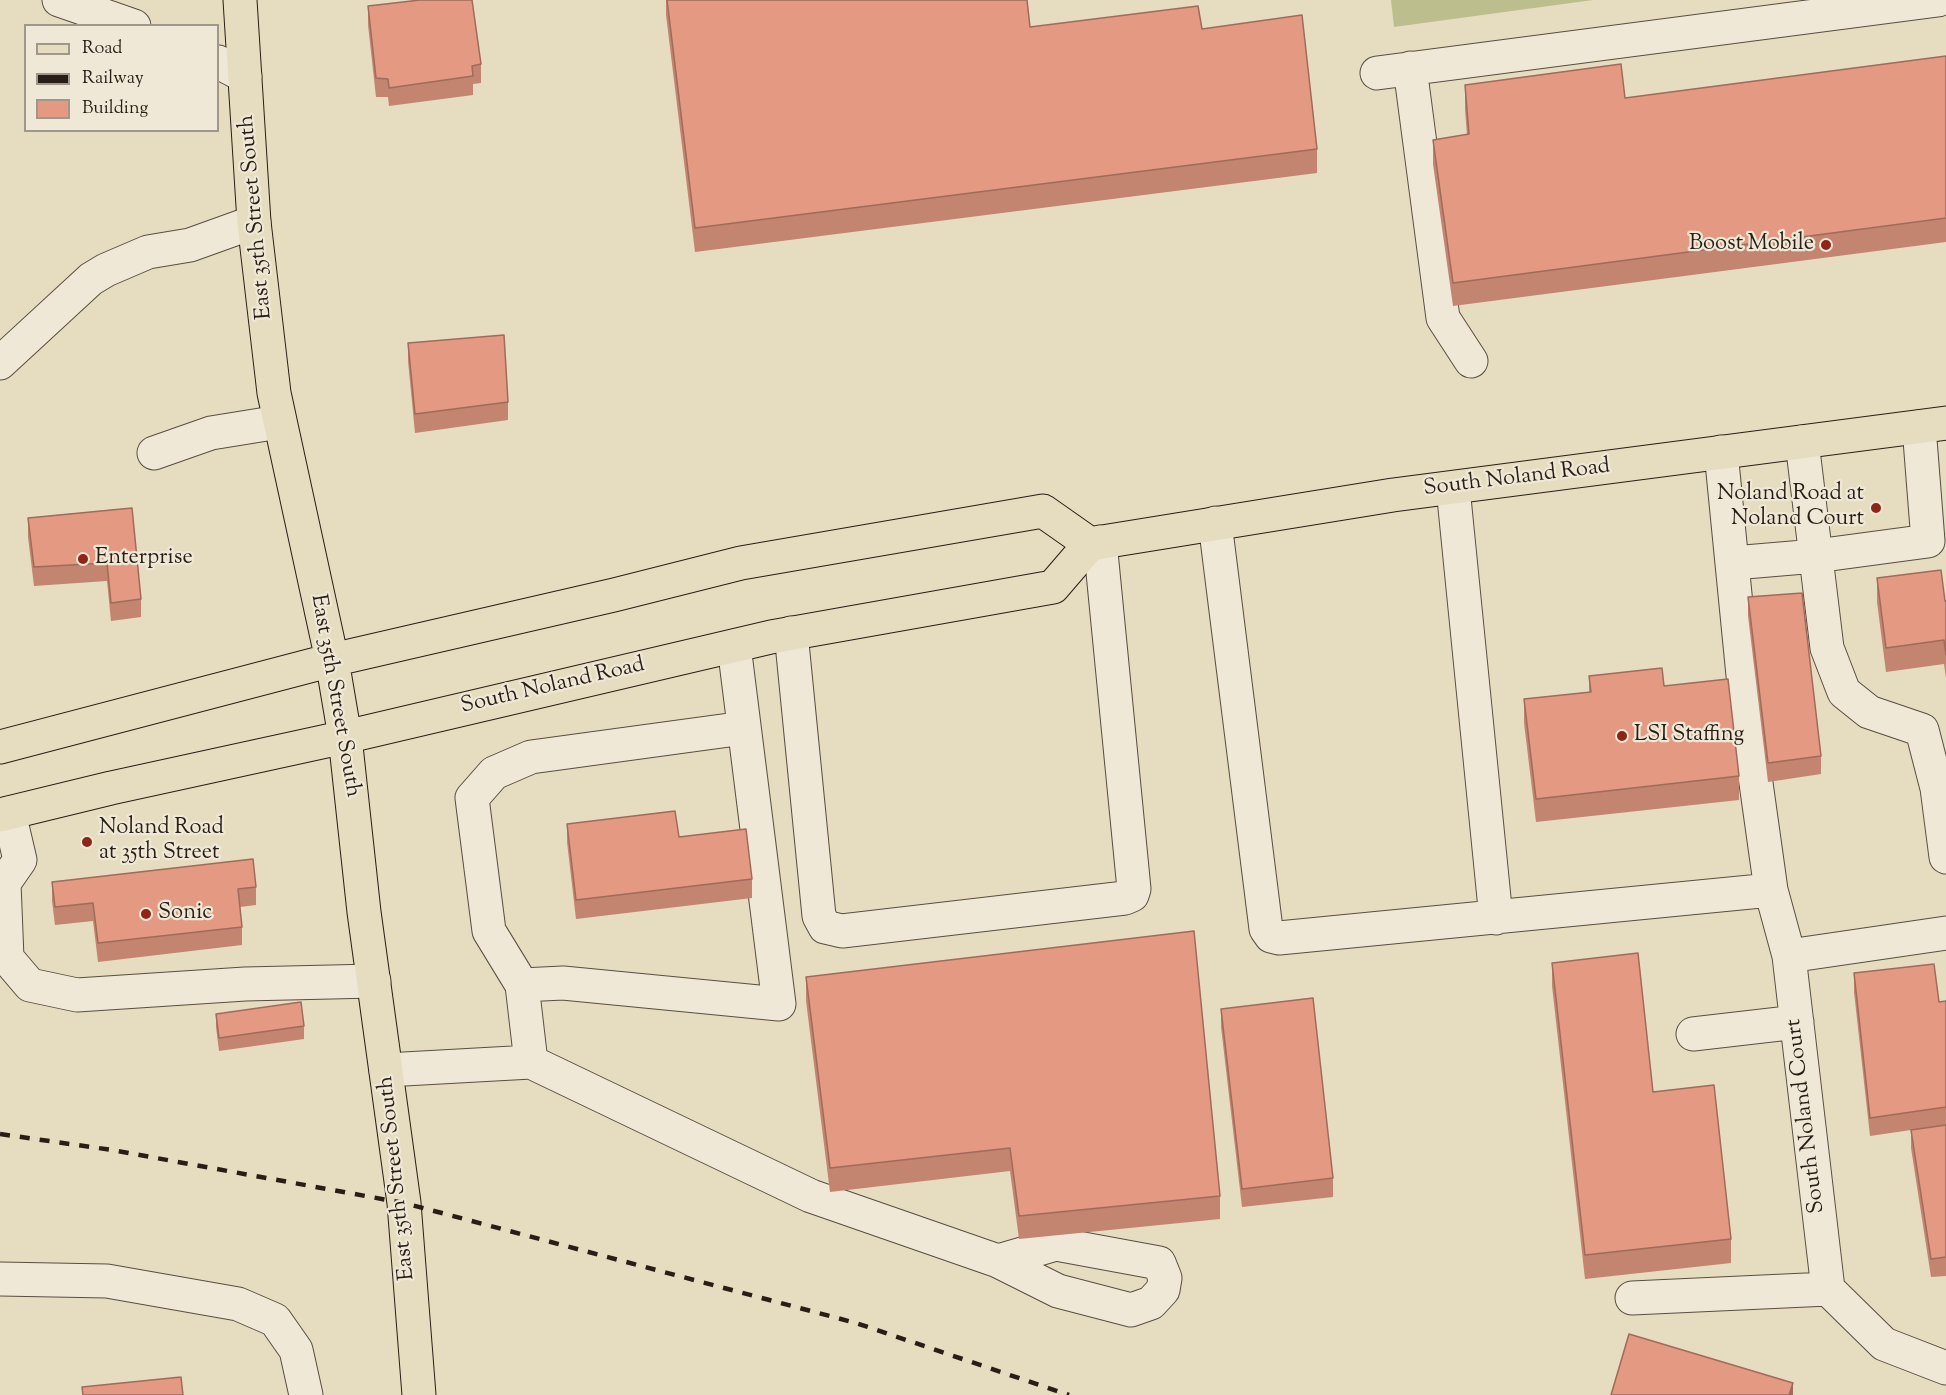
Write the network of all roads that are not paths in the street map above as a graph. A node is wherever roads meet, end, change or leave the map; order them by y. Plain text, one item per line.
1 (59, 0) edge
2 (240, 0) edge
3 (1938, 0) edge
4 (128, 24) edge
5 (1410, 68) junction
6 (231, 69) edge
7 (1377, 73) dead end
8 (254, 222) junction
9 (1471, 361) dead end
10 (0, 363) edge
11 (279, 422) junction
12 (1932, 425) edge
13 (1802, 442) junction
14 (1721, 452) junction
15 (154, 453) dead end
16 (1453, 488) junction
17 (1215, 523) junction
18 (1095, 543) junction
19 (1816, 556) junction
20 (1733, 564) junction
21 (791, 633) junction
22 (734, 645) junction
23 (332, 660) junction
24 (744, 728) junction
25 (345, 737) junction
26 (0, 747) edge
27 (4, 814) edge
28 (1946, 857) edge
29 (1771, 890) junction
30 (1496, 918) junction
31 (1946, 933) edge
32 (1789, 956) junction
33 (374, 981) junction
34 (522, 985) junction
35 (1797, 1022) junction
36 (1693, 1034) dead end
37 (531, 1062) junction
38 (386, 1070) junction
39 (998, 1261) junction
40 (0, 1279) edge
41 (1828, 1289) junction
42 (1632, 1298) dead end
43 (1946, 1368) edge
44 (306, 1395) edge
45 (419, 1395) edge

1 - 4 lane
2 - 6 main road, East 35th Street South
3 - 5 lane
5 - 7 lane
5 - 9 lane
6 - 8 main road, East 35th Street South
8 - 10 lane
8 - 11 main road, East 35th Street South
11 - 15 lane
11 - 23 main road, East 35th Street South
12 - 13 main road, South Noland Road
12 - 19 lane
13 - 14 main road, South Noland Road
13 - 19 lane
14 - 16 main road, South Noland Road
14 - 20 lane, South Noland Court
16 - 17 main road, South Noland Road
16 - 30 lane
17 - 18 main road, South Noland Road
17 - 30 lane
18 - 21 main road, South Noland Road
18 - 21 lane
18 - 23 main road
19 - 20 lane
19 - 28 lane
20 - 29 lane, South Noland Court
21 - 22 main road, South Noland Road
22 - 24 lane
22 - 25 main road, South Noland Road
23 - 25 main road, East 35th Street South
23 - 26 main road
24 - 34 lane
24 - 34 lane
25 - 27 main road, South Noland Road
25 - 33 main road, East 35th Street South
27 - 33 lane
29 - 30 lane
29 - 32 lane, South Noland Court
31 - 32 lane
32 - 35 lane, South Noland Court
33 - 38 main road, East 35th Street South
34 - 37 lane
35 - 36 lane
35 - 41 lane, South Noland Court
37 - 38 lane
37 - 39 lane
38 - 45 main road, East 35th Street South
39 - 39 lane
40 - 44 lane
41 - 42 lane
41 - 43 lane

